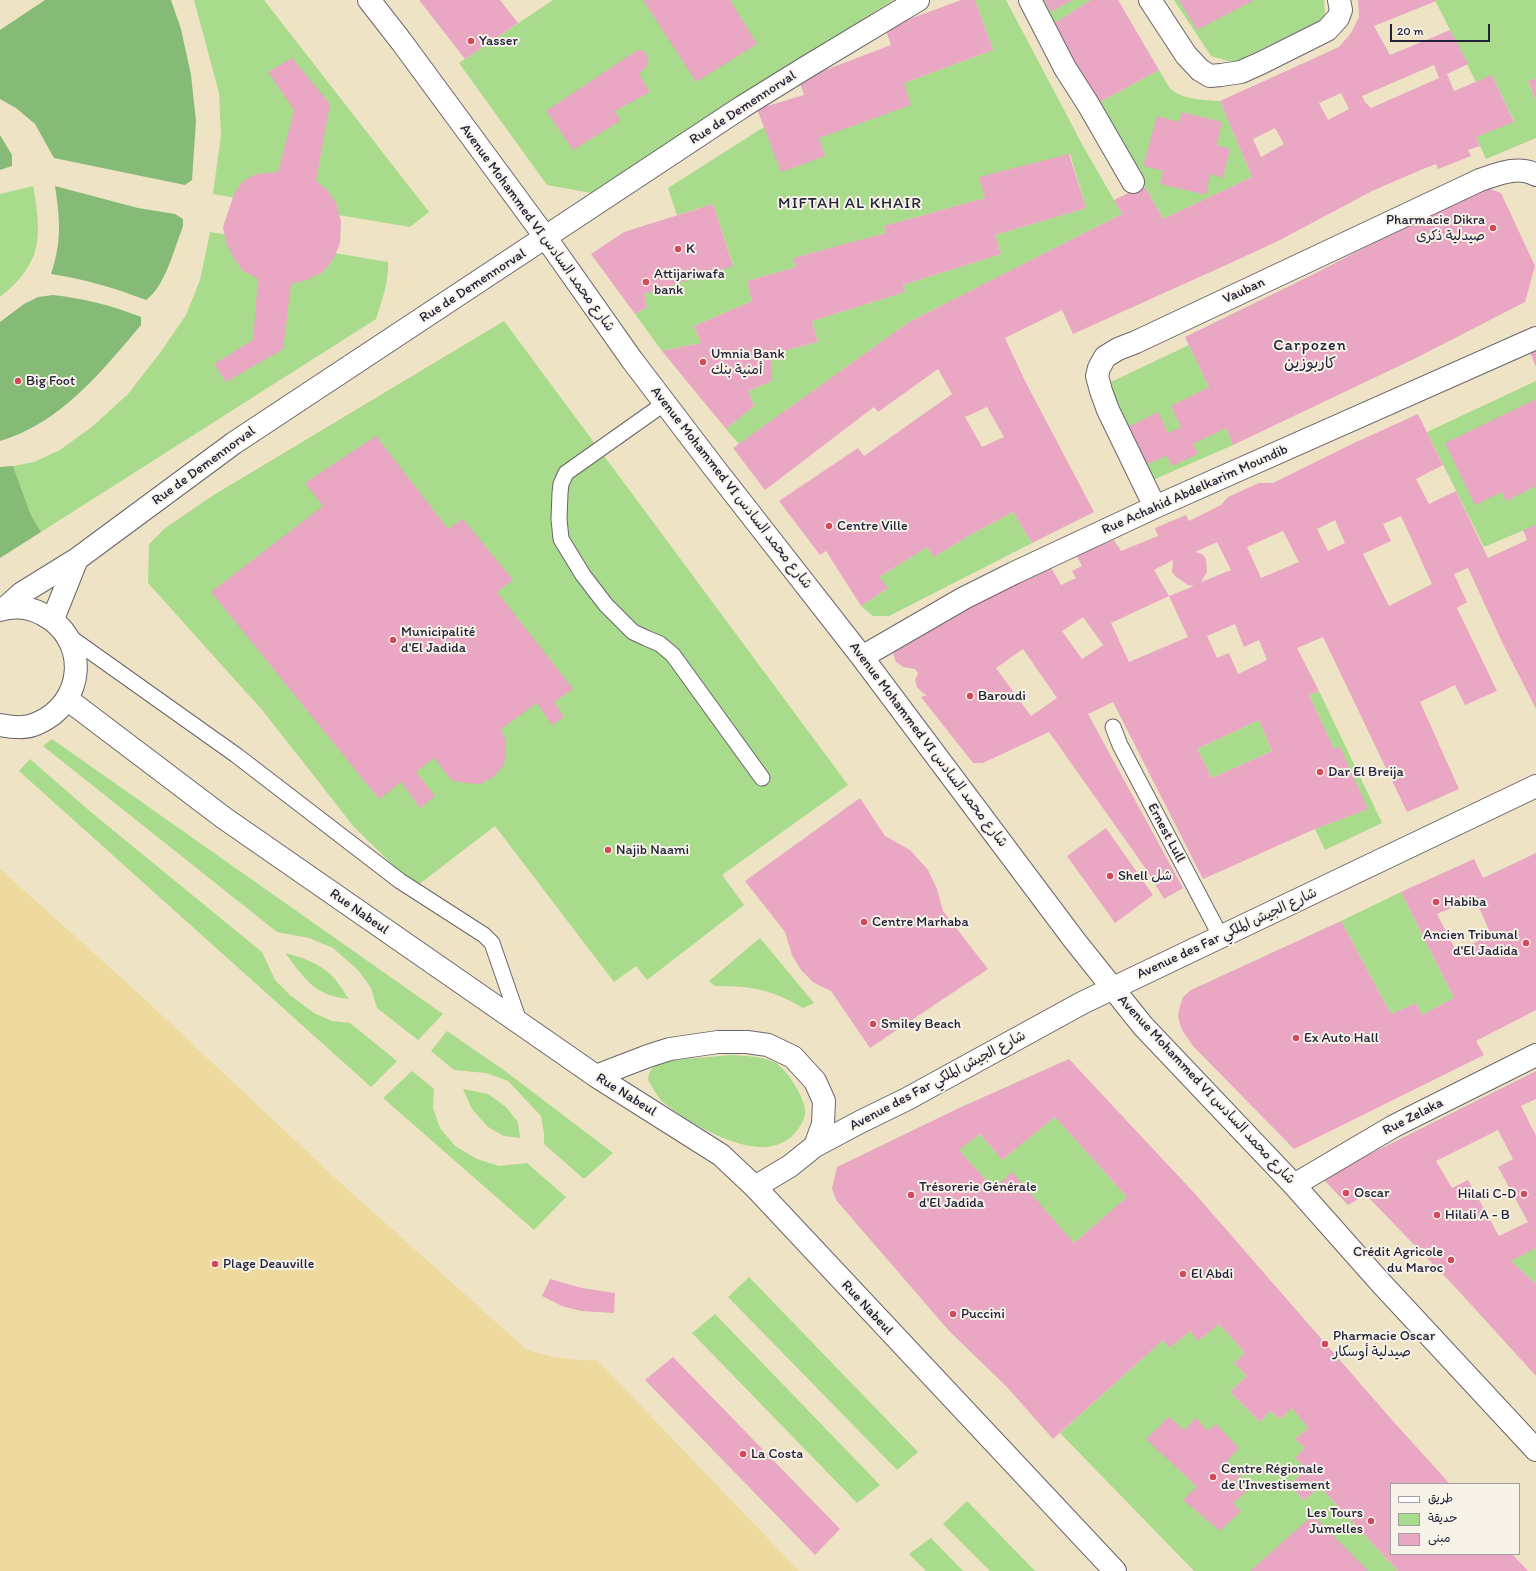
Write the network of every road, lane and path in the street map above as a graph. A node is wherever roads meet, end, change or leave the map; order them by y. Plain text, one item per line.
1 (368, 0) edge
2 (918, 0) edge
3 (1030, 0) edge
4 (1150, 0) edge
5 (1339, 0) edge
6 (1536, 175) edge
7 (1133, 182) dead end
8 (546, 238) junction
9 (1536, 338) edge
10 (666, 403) junction
11 (1155, 507) junction
12 (77, 559) junction
13 (2, 609) edge
14 (60, 627) junction
15 (862, 657) junction
16 (67, 699) junction
17 (0, 725) edge
18 (1113, 727) dead end
19 (762, 778) dead end
20 (1536, 786) edge
21 (1221, 937) junction
22 (1113, 988) junction
23 (520, 1024) junction
24 (1536, 1055) edge
25 (596, 1076) junction
26 (815, 1146) junction
27 (1294, 1185) junction
28 (755, 1187) junction
29 (1536, 1450) edge
30 (1115, 1571) edge

1 - 8 street, Avenue Mohammed VI شارع محمد السادس
2 - 8 street, Rue de Demennorval
3 - 7 street
4 - 5 street
6 - 11 street, Vauban
8 - 10 street, Avenue Mohammed VI شارع محمد السادس
8 - 12 street, Rue de Demennorval
9 - 11 street, Rue Achahid Abdelkarim Moundib
10 - 15 street, Avenue Mohammed VI شارع محمد السادس
10 - 19 lane
11 - 15 street, Rue Achahid Abdelkarim Moundib
12 - 13 street, Rue de Demennorval
12 - 14 street
13 - 14 street, Rue de Demennorval
14 - 16 street
14 - 23 lane
15 - 22 street, Avenue Mohammed VI شارع محمد السادس
16 - 17 street
16 - 23 street, Rue Nabeul
18 - 21 lane, Ernest Lull
20 - 21 street, Avenue des Far شارع الجيش الملكي
21 - 22 street, Avenue des Far شارع الجيش الملكي
22 - 26 street, Avenue des Far شارع الجيش الملكي
22 - 27 street, Avenue Mohammed VI شارع محمد السادس
23 - 25 street, Rue Nabeul
24 - 27 street, Rue Zelaka
25 - 26 street
25 - 28 street, Rue Nabeul
26 - 28 street, Avenue des Far شارع الجيش الملكي
27 - 29 street, Avenue Mohammed VI شارع محمد السادس
28 - 30 street, Rue Nabeul

